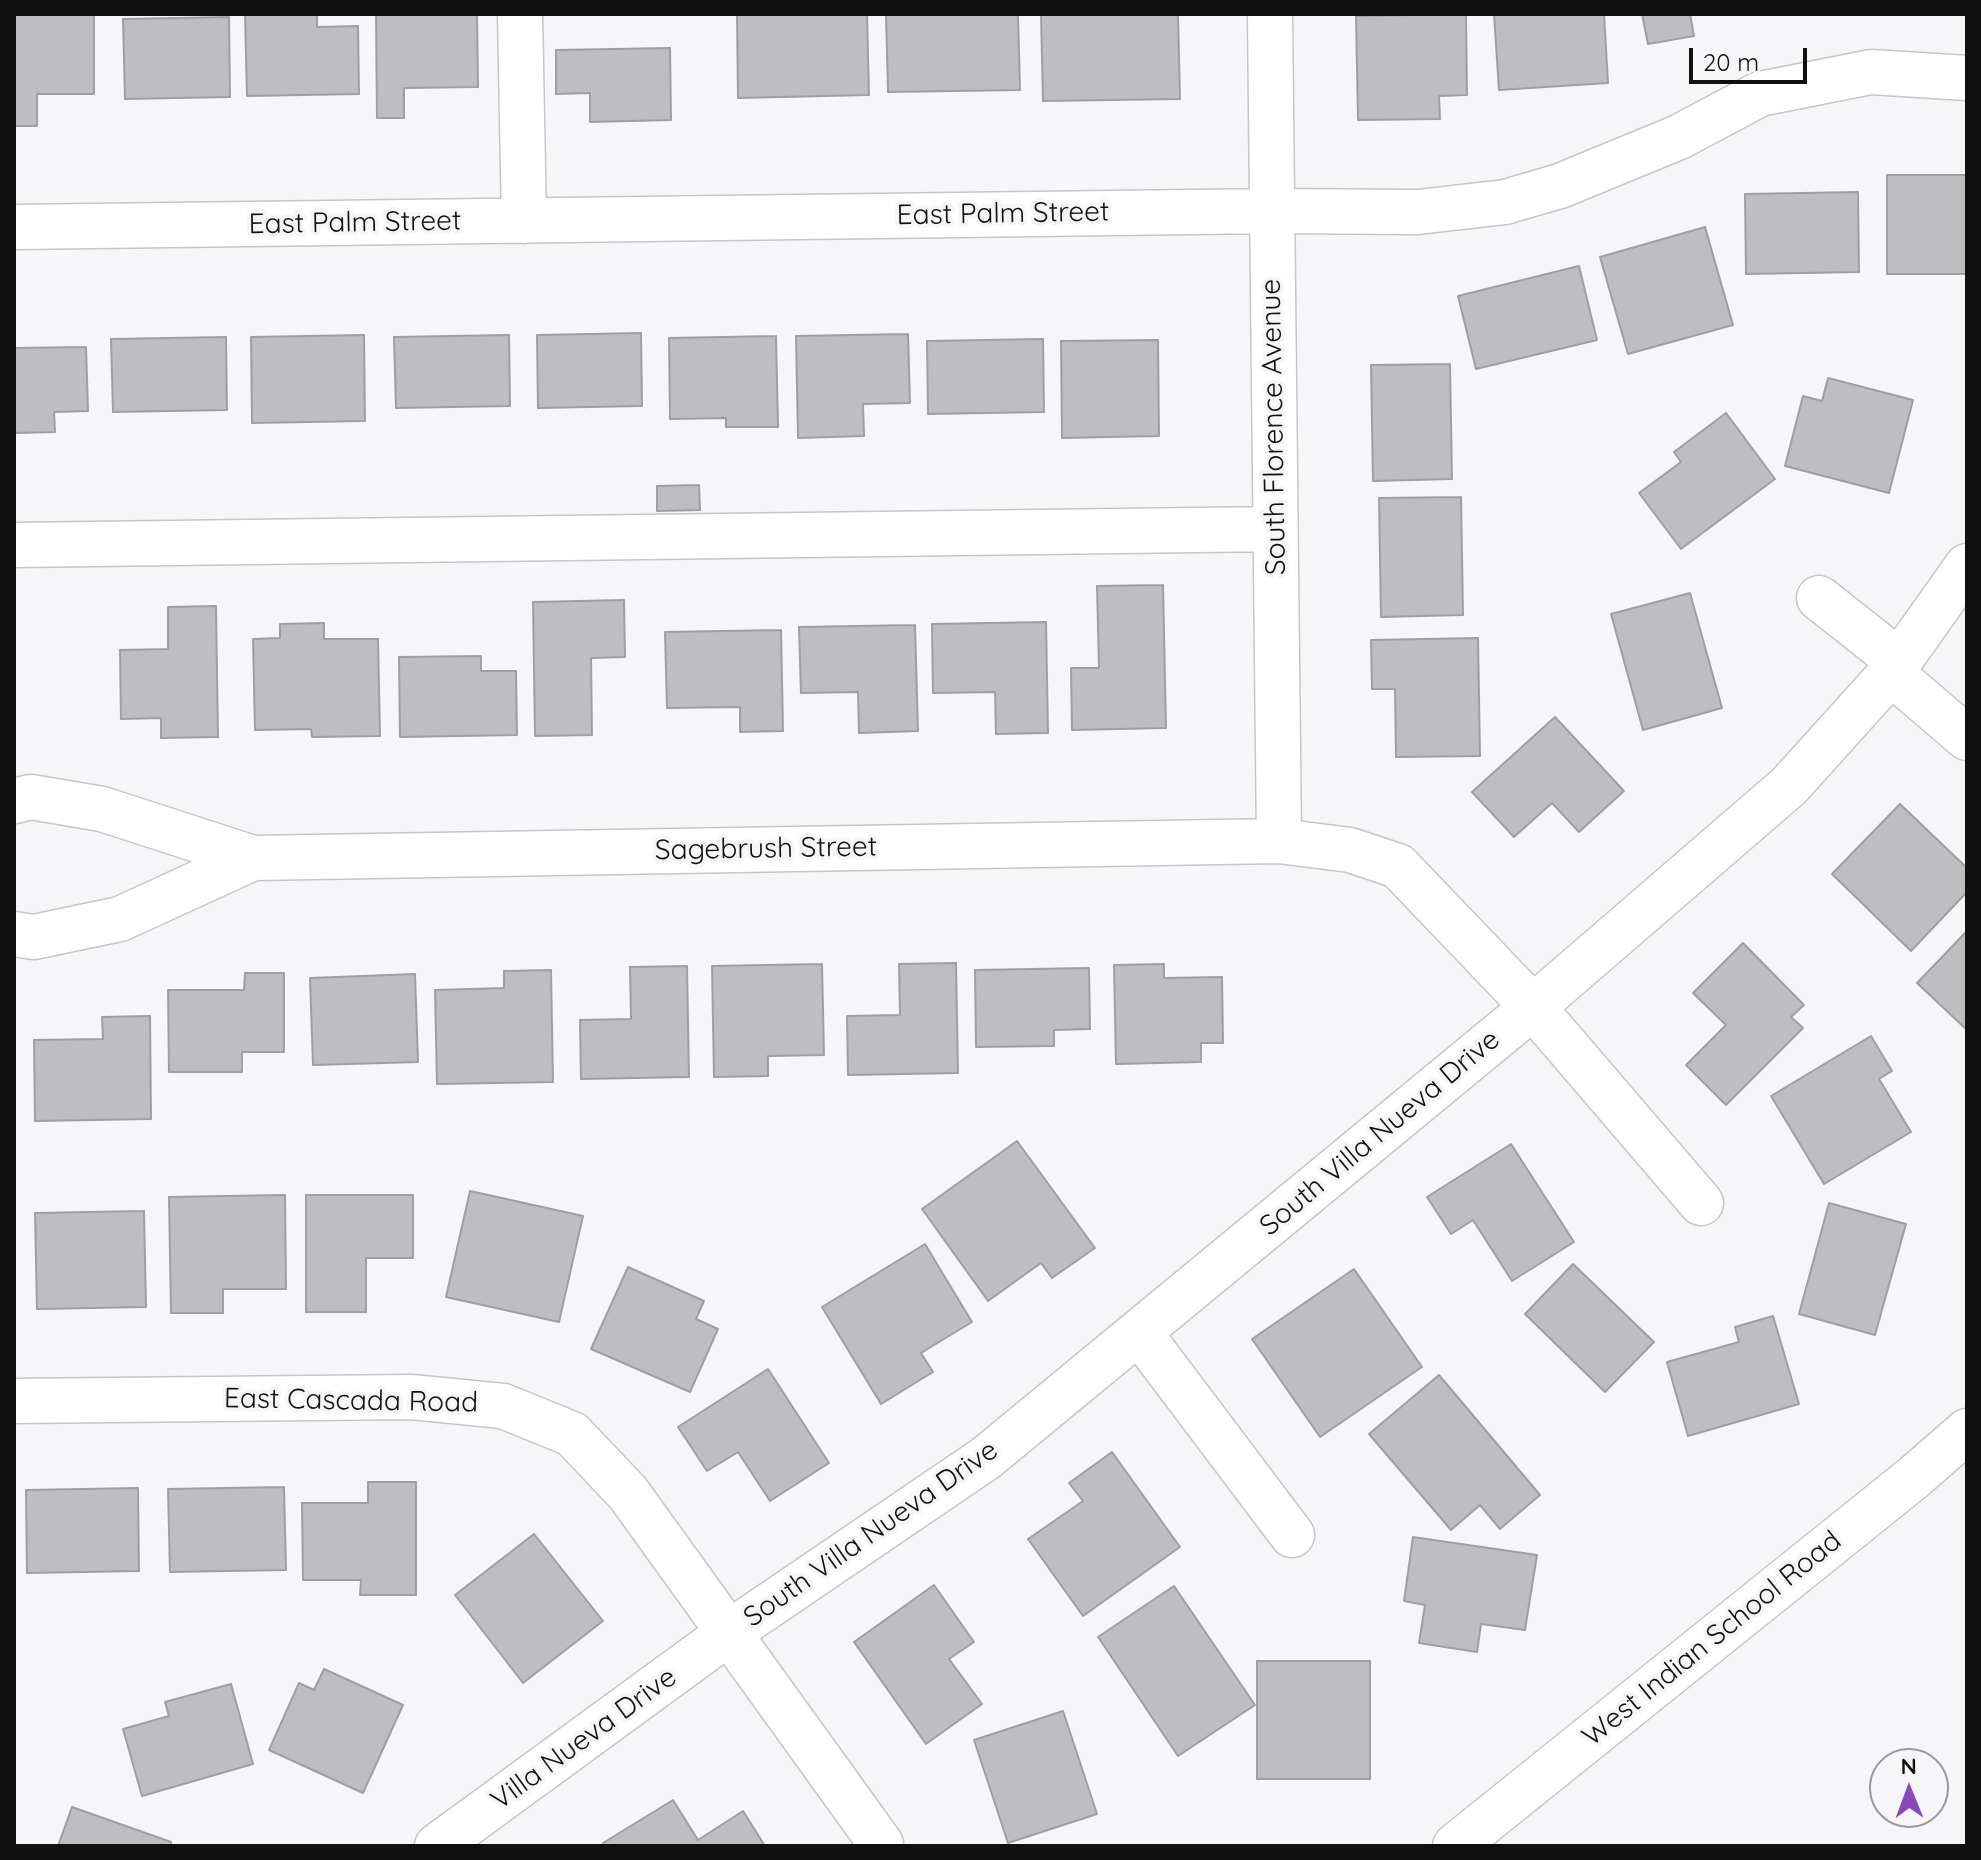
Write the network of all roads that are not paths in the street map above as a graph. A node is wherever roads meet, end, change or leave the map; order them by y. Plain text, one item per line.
1 (520, 14) edge
2 (1270, 14) edge
3 (1967, 78) edge
4 (1271, 211) junction
5 (524, 221) junction
6 (14, 227) edge
7 (1275, 529) junction
8 (14, 545) edge
9 (1967, 566) edge
10 (1819, 598) dead end
11 (1895, 667) junction
12 (1967, 738) edge
13 (14, 801) edge
14 (1279, 841) junction
15 (253, 858) junction
16 (14, 934) edge
17 (1533, 1007) junction
18 (1701, 1203) dead end
19 (1139, 1332) junction
20 (14, 1401) edge
21 (1967, 1431) edge
22 (1292, 1535) dead end
23 (730, 1632) junction
24 (881, 1844) dead end
25 (437, 1846) edge
26 (1455, 1846) edge

1 - 5 street
2 - 4 street, South Florence Avenue
3 - 4 street, East Palm Street
4 - 5 street, East Palm Street
4 - 7 street, South Florence Avenue
5 - 6 street, East Palm Street
7 - 8 street
7 - 14 street, South Florence Avenue
9 - 11 street, South Villa Nueva Drive
10 - 11 street
11 - 12 street
11 - 17 street, South Villa Nueva Drive
13 - 15 street, Sagebrush Street
14 - 15 street, Sagebrush Street
14 - 17 street, Sagebrush Street
15 - 16 street, Sagebrush Street
17 - 18 street, Sagebrush Street
17 - 19 street, South Villa Nueva Drive
19 - 22 street
19 - 23 street, South Villa Nueva Drive
20 - 23 street, East Cascada Road
21 - 26 street, West Indian School Road
23 - 24 street, East Cascada Road
23 - 25 street, Villa Nueva Drive

